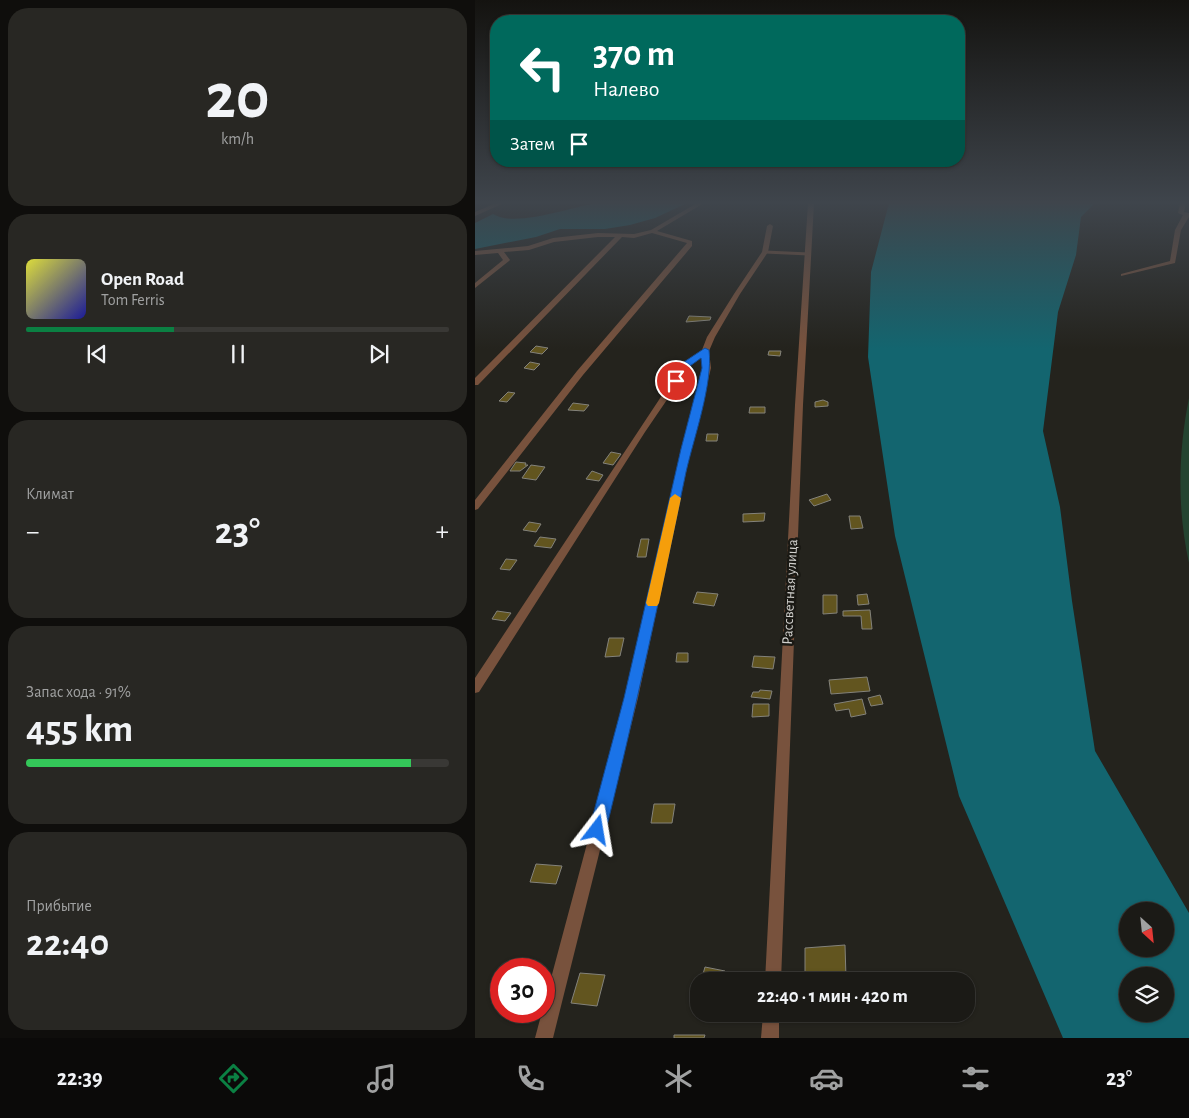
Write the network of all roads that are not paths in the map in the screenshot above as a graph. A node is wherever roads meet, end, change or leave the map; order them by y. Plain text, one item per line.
1 (505, 251) edge
2 (523, 251) edge
3 (605, 251) edge
4 (685, 251) edge
5 (1175, 251) edge
6 (501, 252) junction
7 (765, 252) joint
8 (475, 253) edge
9 (809, 254) joint
10 (507, 260) junction
11 (1123, 276) dead end
12 (475, 286) edge
13 (705, 350) junction
14 (475, 383) edge
15 (475, 507) edge
16 (475, 688) edge
17 (773, 972) edge
18 (771, 1022) edge
19 (544, 1038) edge
20 (770, 1038) edge

1 - 6 street
2 - 10 street
3 - 14 street
4 - 15 street
5 - 11 street
6 - 8 street
6 - 10 street
7 - 9 lane
7 - 13 street
9 - 17 street, Рассветная улица
10 - 12 street
13 - 16 street
13 - 19 street
18 - 20 street

